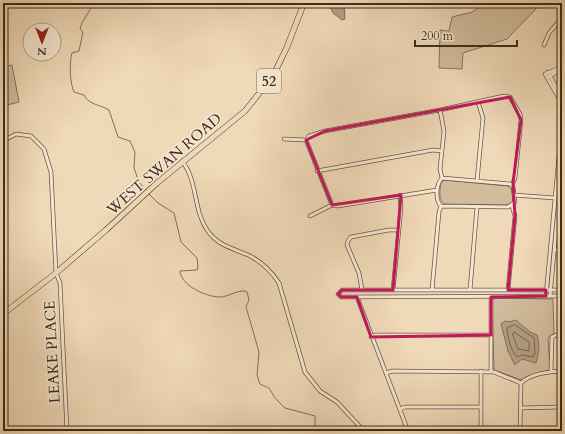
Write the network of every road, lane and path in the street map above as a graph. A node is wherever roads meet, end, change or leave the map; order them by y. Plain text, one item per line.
1 (304, 3) edge
2 (562, 18) edge
3 (544, 45) dead end
4 (562, 67) edge
5 (548, 77) junction
6 (562, 98) edge
7 (478, 102) junction
8 (440, 110) junction
9 (562, 110) edge
10 (562, 124) edge
11 (284, 139) dead end
12 (306, 140) junction
13 (561, 140) edge
14 (3, 141) edge
15 (442, 151) junction
16 (182, 161) junction
17 (562, 165) edge
18 (317, 170) junction
19 (442, 178) junction
20 (560, 178) edge
21 (477, 180) junction
22 (512, 185) junction
23 (437, 190) junction
24 (400, 195) junction
25 (514, 195) junction
26 (557, 199) junction
27 (332, 205) junction
28 (441, 206) junction
29 (512, 206) junction
30 (478, 207) junction
31 (310, 216) dead end
32 (399, 230) junction
33 (552, 250) junction
34 (562, 250) edge
35 (56, 273) junction
36 (362, 290) junction
37 (393, 290) junction
38 (432, 290) junction
39 (470, 290) junction
40 (508, 290) junction
41 (546, 290) junction
42 (551, 290) junction
43 (562, 290) edge
44 (546, 296) junction
45 (550, 296) junction
46 (562, 296) edge
47 (357, 297) junction
48 (491, 297) junction
49 (3, 314) edge
50 (491, 335) junction
51 (562, 335) edge
52 (371, 337) junction
53 (481, 371) junction
54 (551, 371) junction
55 (562, 371) edge
56 (491, 372) junction
57 (386, 373) junction
58 (521, 383) junction
59 (481, 407) junction
60 (400, 408) junction
61 (520, 408) junction
62 (562, 408) edge
63 (67, 431) edge
64 (364, 431) edge
65 (408, 431) edge
66 (481, 431) edge
67 (520, 431) edge

1 - 16 main road, WEST SWAN ROAD / 52
2 - 3 street
4 - 5 street
4 - 5 street
5 - 6 street
5 - 9 street
7 - 8 street
7 - 21 street
7 - 22 street
8 - 12 street
8 - 15 street
10 - 13 street
11 - 12 street
12 - 18 street
13 - 20 street
14 - 35 street, LEAKE PLACE
15 - 18 street
15 - 19 street
16 - 35 main road, WEST SWAN ROAD / 52
16 - 64 street
17 - 20 street
18 - 27 street
19 - 21 street
19 - 23 street
20 - 26 street
21 - 22 street
22 - 25 street
23 - 24 street
23 - 28 street
24 - 27 street
24 - 32 street
25 - 26 street
25 - 29 street
26 - 33 street
27 - 31 street
28 - 30 street
28 - 38 street
29 - 30 street
29 - 40 street
30 - 39 street
32 - 36 street
32 - 37 street
33 - 34 street
33 - 41 street
33 - 42 street
35 - 49 main road, WEST SWAN ROAD / 52
35 - 63 street, LEAKE PLACE
36 - 37 street
36 - 47 street
37 - 38 street
38 - 39 street
39 - 40 street
40 - 41 street
41 - 42 street
41 - 44 street
42 - 43 street
42 - 45 street
44 - 45 street
44 - 48 street
45 - 46 street
47 - 48 street
47 - 52 street
48 - 50 street
50 - 52 street
50 - 56 street
51 - 54 street
52 - 57 street
53 - 56 street
53 - 57 street
53 - 59 street
54 - 55 street
54 - 58 street
56 - 58 street
57 - 60 street
58 - 61 street
59 - 60 street
59 - 66 street
60 - 65 street
61 - 62 street
61 - 67 street

